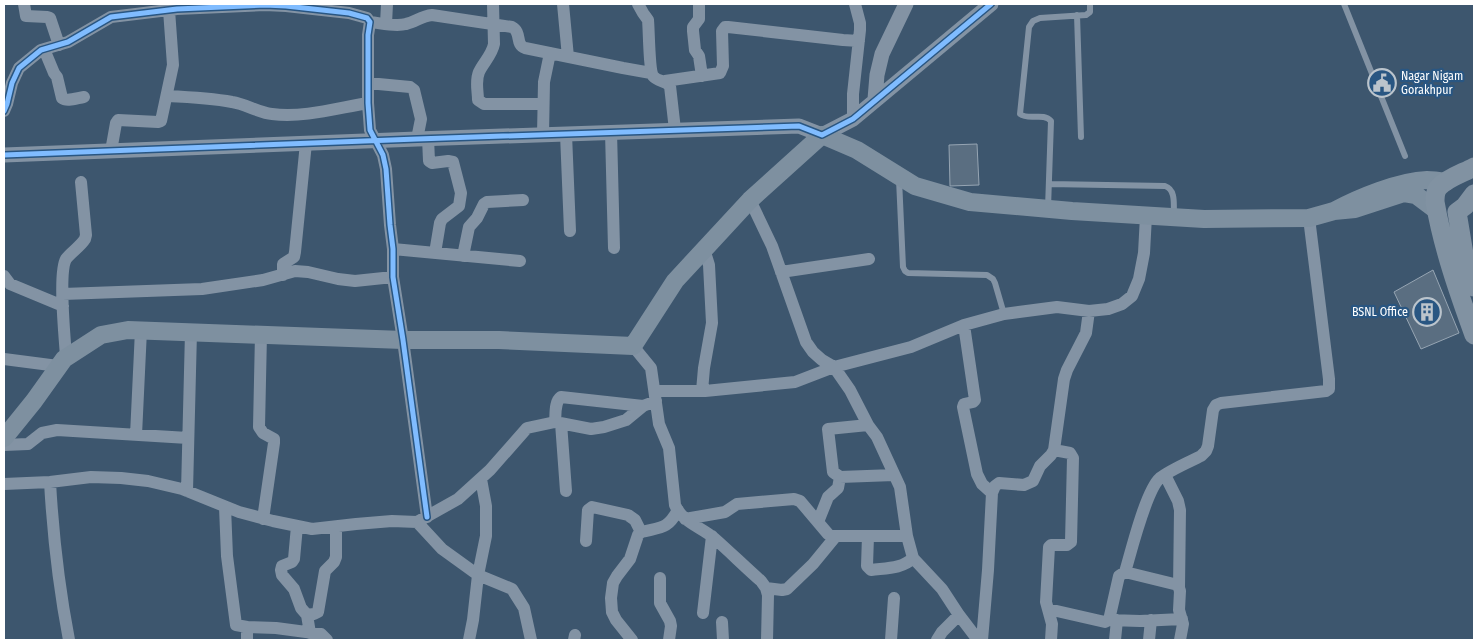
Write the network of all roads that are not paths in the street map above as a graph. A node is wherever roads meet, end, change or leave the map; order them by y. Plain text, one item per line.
1 (24, 4) edge
2 (122, 4) edge
3 (387, 4) edge
4 (493, 4) edge
5 (563, 4) edge
6 (638, 4) edge
7 (699, 4) edge
8 (855, 4) edge
9 (906, 4) edge
10 (991, 4) edge
11 (1090, 4) edge
12 (1344, 4) edge
13 (169, 10) junction
14 (425, 10) edge
15 (1078, 16) junction
16 (111, 17) junction
17 (370, 22) junction
18 (386, 24) junction
19 (494, 24) junction
20 (859, 41) junction
21 (59, 45) junction
22 (44, 49) junction
23 (550, 53) junction
24 (568, 56) junction
25 (651, 72) junction
26 (702, 76) junction
27 (666, 81) junction
28 (368, 84) junction
29 (167, 96) junction
30 (84, 97) dead end
31 (875, 99) junction
32 (368, 104) junction
33 (543, 104) junction
34 (4, 111) edge
35 (853, 119) junction
36 (675, 130) junction
37 (612, 132) junction
38 (543, 134) junction
39 (566, 134) junction
40 (822, 135) junction
41 (1081, 137) dead end
42 (422, 138) junction
43 (374, 140) junction
44 (306, 143) junction
45 (111, 151) junction
46 (4, 155) edge
47 (1405, 156) dead end
48 (1474, 167) edge
49 (899, 176) junction
50 (81, 182) dead end
51 (1446, 182) junction
52 (1049, 184) junction
53 (1474, 194) edge
54 (522, 200) dead end
55 (750, 200) junction
56 (1048, 209) junction
57 (1436, 210) junction
58 (1334, 212) junction
59 (1457, 212) junction
60 (1146, 216) junction
61 (1174, 218) junction
62 (1308, 218) junction
63 (570, 231) dead end
64 (614, 248) dead end
65 (704, 249) junction
66 (393, 250) junction
67 (435, 253) junction
68 (463, 256) junction
69 (869, 259) dead end
70 (520, 261) dead end
71 (781, 272) junction
72 (283, 275) junction
73 (4, 276) edge
74 (393, 277) junction
75 (1474, 287) edge
76 (63, 300) junction
77 (1089, 311) junction
78 (1004, 314) junction
79 (964, 325) junction
80 (141, 330) junction
81 (191, 332) junction
82 (261, 334) junction
83 (1474, 335) edge
84 (403, 340) junction
85 (633, 346) junction
86 (4, 359) edge
87 (62, 362) junction
88 (834, 367) junction
89 (702, 391) junction
90 (655, 396) junction
91 (643, 406) junction
92 (558, 423) junction
93 (868, 425) junction
94 (136, 435) junction
95 (4, 438) edge
96 (188, 438) junction
97 (4, 445) edge
98 (1054, 450) junction
99 (894, 475) junction
100 (1165, 475) junction
101 (840, 476) junction
102 (481, 479) junction
103 (50, 482) junction
104 (4, 484) edge
105 (187, 491) junction
106 (566, 491) dead end
107 (992, 492) junction
108 (225, 507) junction
109 (681, 514) junction
110 (263, 519) junction
111 (422, 519) junction
112 (818, 522) junction
113 (297, 526) junction
114 (336, 527) junction
115 (641, 532) junction
116 (712, 536) junction
117 (836, 536) junction
118 (868, 536) junction
119 (907, 536) junction
120 (586, 541) dead end
121 (913, 558) junction
122 (1125, 572) junction
123 (478, 575) junction
124 (660, 578) dead end
125 (766, 588) junction
126 (1179, 588) junction
127 (894, 598) dead end
128 (1048, 609) junction
129 (703, 613) dead end
130 (307, 615) junction
131 (958, 615) junction
132 (1182, 619) junction
133 (1113, 620) junction
134 (1151, 620) junction
135 (722, 622) dead end
136 (247, 627) junction
137 (310, 633) junction
138 (69, 640) edge
139 (248, 640) edge
140 (327, 640) edge
141 (469, 640) edge
142 (531, 640) edge
143 (632, 640) edge
144 (669, 640) edge
145 (722, 640) edge
146 (767, 640) edge
147 (890, 640) edge
148 (937, 640) edge
149 (980, 640) edge
150 (1052, 640) edge
151 (1115, 640) edge
152 (1149, 640) edge
153 (1180, 640) edge

1 - 21 street
2 - 16 street
3 - 18 street
4 - 19 street
5 - 24 street
6 - 25 street
7 - 26 street
8 - 20 street
9 - 31 street
10 - 31 street
11 - 15 lane
12 - 47 lane
13 - 16 street
13 - 17 street
13 - 29 street
14 - 18 street
14 - 19 street
15 - 41 lane
15 - 52 lane
16 - 21 street
17 - 18 street
17 - 28 street
19 - 23 street
19 - 33 street
20 - 26 street
20 - 35 street
21 - 22 street
22 - 30 street
22 - 34 street
23 - 24 street
23 - 33 street
24 - 25 street
25 - 27 street
26 - 27 street
27 - 36 street
28 - 32 street
28 - 42 street
29 - 32 street
29 - 45 street
31 - 35 street
32 - 43 street
33 - 38 street
35 - 40 street
36 - 37 street
36 - 40 street
37 - 39 street
37 - 64 street
38 - 39 street
38 - 42 street
39 - 63 street
40 - 49 main road
40 - 55 main road
42 - 43 street
42 - 67 street
43 - 44 street
43 - 66 street
44 - 45 street
44 - 72 street
45 - 46 street
48 - 51 main road
49 - 56 main road
49 - 78 lane
50 - 76 street
51 - 57 main road
51 - 58 main road
52 - 56 lane
52 - 61 lane
53 - 59 main road
54 - 68 street
55 - 65 main road
55 - 71 street
56 - 60 main road
57 - 58 main road
57 - 59 main road
57 - 83 main road
58 - 62 main road
59 - 75 main road
60 - 61 main road
60 - 77 street
61 - 62 main road
62 - 100 street
65 - 85 main road
65 - 89 street
66 - 67 street
66 - 74 street
67 - 68 street
68 - 70 street
69 - 71 street
71 - 88 street
72 - 74 street
72 - 76 street
73 - 76 street
74 - 84 street
76 - 87 street
77 - 78 street
77 - 98 street
78 - 79 street
79 - 88 street
79 - 107 street
80 - 81 main road
80 - 87 main road
80 - 94 street
81 - 82 main road
81 - 96 street
82 - 84 main road
82 - 110 street
84 - 85 main road
84 - 111 street
85 - 90 street
86 - 87 street
87 - 95 main road
88 - 89 street
88 - 93 street
89 - 90 street
90 - 91 street
90 - 109 street
91 - 92 street
91 - 92 street
92 - 102 street
92 - 106 street
93 - 99 street
93 - 101 street
94 - 96 street
94 - 97 street
96 - 105 street
98 - 107 street
98 - 128 street
99 - 101 street
99 - 119 street
100 - 122 street
100 - 126 street
101 - 112 street
102 - 111 street
102 - 123 street
103 - 104 street
103 - 105 street
103 - 138 street
105 - 108 street
107 - 149 street
108 - 110 street
108 - 136 street
109 - 112 street
109 - 115 street
109 - 116 street
110 - 113 street
111 - 114 street
111 - 123 street
112 - 117 street
113 - 114 street
113 - 130 street
114 - 130 street
115 - 120 street
115 - 143 street
116 - 125 street
116 - 129 street
117 - 118 street
117 - 125 street
118 - 119 street
118 - 121 street
119 - 121 street
121 - 131 street
122 - 126 street
122 - 133 street
123 - 141 street
123 - 142 street
124 - 144 street
125 - 146 street
126 - 132 street
127 - 147 street
128 - 133 street
128 - 150 street
130 - 137 street
131 - 148 street
131 - 149 street
132 - 134 street
132 - 153 street
133 - 134 street
133 - 151 street
134 - 152 street
135 - 145 street
136 - 137 street
136 - 139 street
137 - 140 street

